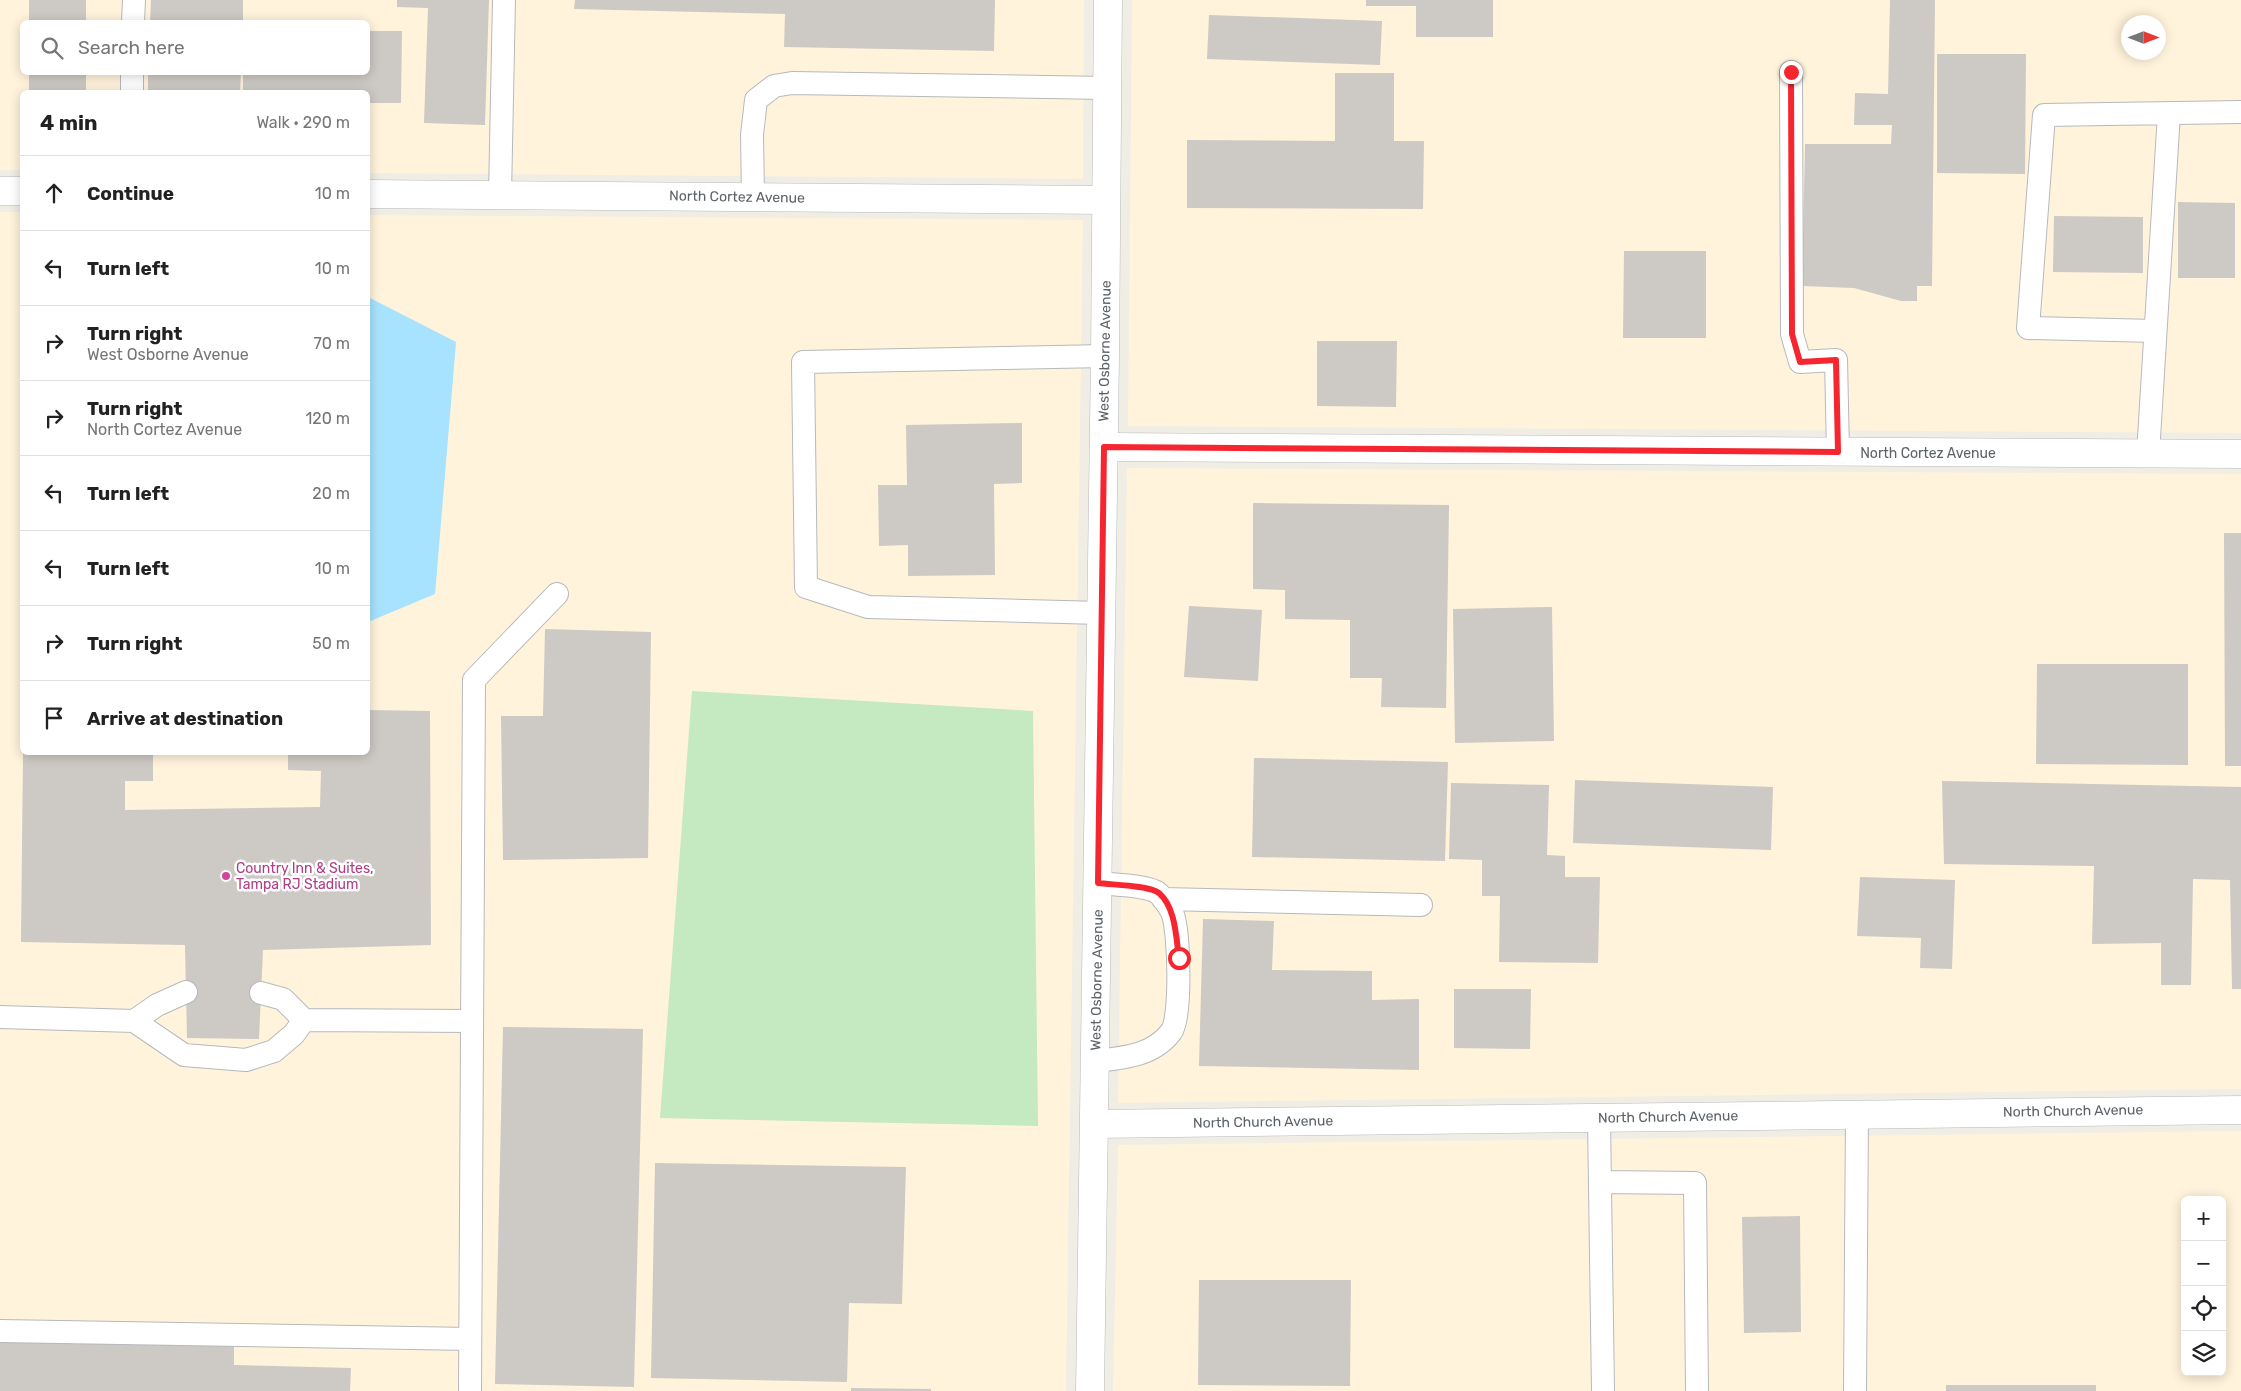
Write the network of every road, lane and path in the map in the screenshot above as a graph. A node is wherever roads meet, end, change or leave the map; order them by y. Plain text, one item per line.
1 (134, 0) edge
2 (504, 0) edge
3 (1108, 0) edge
4 (133, 20) edge
5 (1791, 72) dead end
6 (132, 75) edge
7 (1107, 88) junction
8 (132, 90) edge
9 (2241, 112) edge
10 (2169, 113) junction
11 (0, 191) edge
12 (20, 191) edge
13 (370, 194) edge
14 (500, 195) junction
15 (753, 197) junction
16 (1106, 200) junction
17 (2155, 330) junction
18 (1106, 356) junction
19 (1104, 447) junction
20 (1838, 452) junction
21 (2148, 454) junction
22 (2241, 454) edge
23 (557, 594) dead end
24 (1102, 613) junction
25 (1098, 883) junction
26 (1163, 900) junction
27 (1421, 905) dead end
28 (186, 992) dead end
29 (261, 993) dead end
30 (0, 1017) edge
31 (304, 1020) junction
32 (134, 1021) junction
33 (472, 1021) junction
34 (1095, 1061) junction
35 (2241, 1110) edge
36 (1857, 1114) junction
37 (1599, 1118) junction
38 (1095, 1124) junction
39 (1600, 1182) junction
40 (0, 1331) edge
41 (470, 1339) junction
42 (470, 1391) edge
43 (1090, 1391) edge
44 (1603, 1391) edge
45 (1697, 1391) edge
46 (1855, 1391) edge

1 - 4 lane
2 - 14 lane
3 - 7 street, West Osborne Avenue
5 - 20 lane
6 - 8 lane
7 - 15 lane
7 - 16 street, West Osborne Avenue
9 - 10 lane
10 - 17 lane
10 - 17 lane
11 - 12 street
13 - 14 street, North Cortez Avenue
14 - 15 street, North Cortez Avenue
15 - 16 street, North Cortez Avenue
16 - 18 street, West Osborne Avenue
17 - 21 lane
18 - 19 street, West Osborne Avenue
18 - 24 lane
19 - 20 street, North Cortez Avenue
19 - 24 street, West Osborne Avenue
20 - 21 street, North Cortez Avenue
21 - 22 street, North Cortez Avenue
23 - 33 lane
24 - 25 street, West Osborne Avenue
25 - 26 lane
25 - 34 street, West Osborne Avenue
26 - 27 lane
26 - 34 lane
28 - 32 lane
29 - 31 lane
30 - 32 lane
31 - 32 lane
31 - 33 lane
33 - 41 lane
34 - 38 street, West Osborne Avenue
35 - 36 street, North Church Avenue
36 - 37 street, North Church Avenue
36 - 46 lane
37 - 38 street, North Church Avenue
37 - 39 lane
38 - 43 street, West Osborne Avenue
39 - 44 lane
39 - 45 lane
40 - 41 lane
41 - 42 lane

